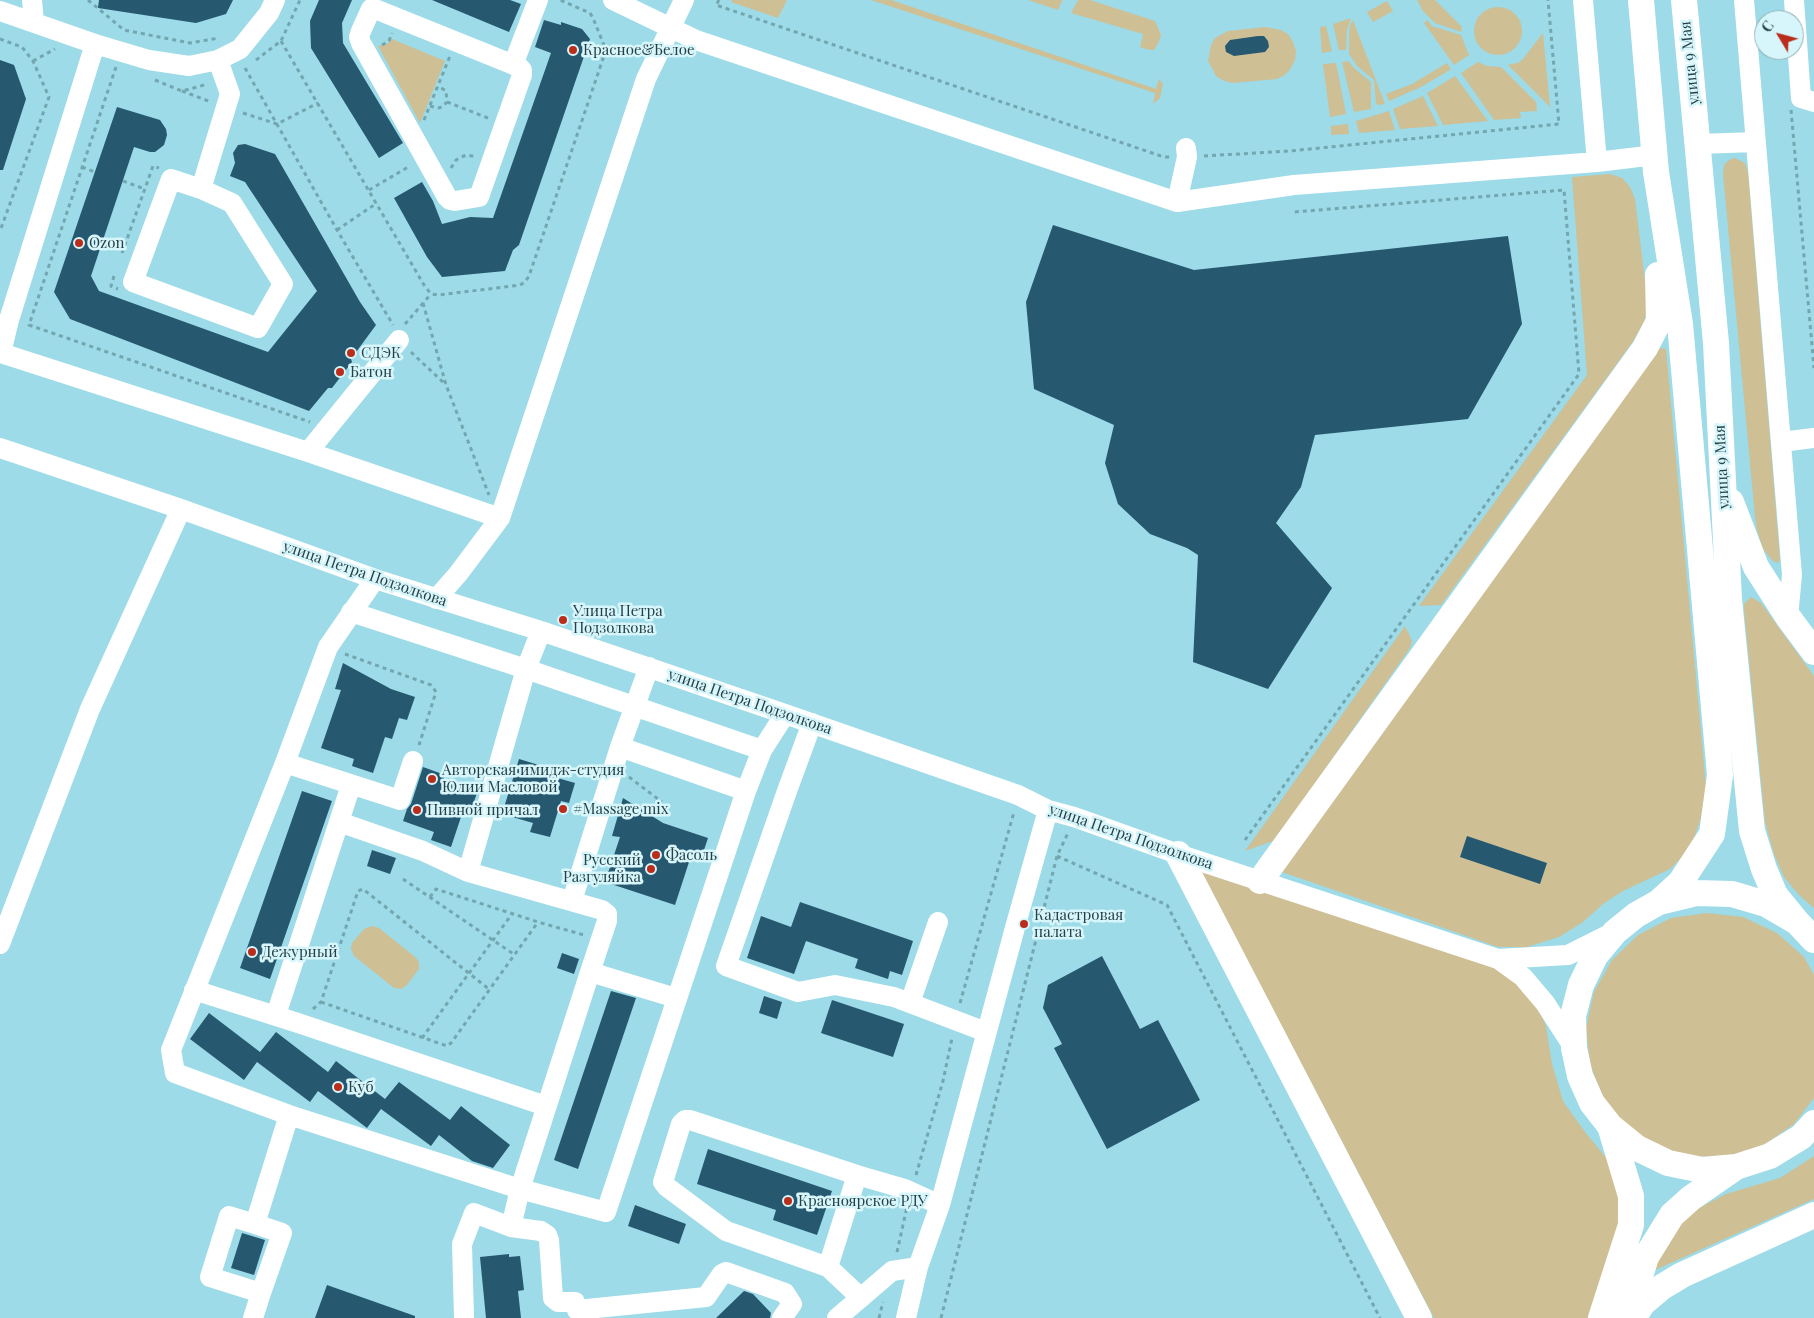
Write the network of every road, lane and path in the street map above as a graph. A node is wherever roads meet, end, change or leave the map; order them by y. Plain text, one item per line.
1 (32, 0) edge
2 (88, 0) edge
3 (275, 0) edge
4 (300, 0) edge
5 (538, 0) edge
6 (613, 0) edge
7 (684, 0) edge
8 (719, 0) edge
9 (1548, 0) edge
10 (1583, 0) edge
11 (1641, 0) edge
12 (1684, 0) edge
13 (1744, 0) edge
14 (1794, 0) edge
15 (0, 11) edge
16 (34, 22) junction
17 (670, 28) junction
18 (221, 37) dead end
19 (0, 39) edge
20 (95, 44) junction
21 (452, 51) junction
22 (441, 56) dead end
23 (512, 65) junction
24 (125, 68) dead end
25 (221, 68) junction
26 (245, 68) junction
27 (149, 78) dead end
28 (438, 86) junction
29 (318, 102) dead end
30 (447, 102) junction
31 (1814, 102) edge
32 (430, 106) junction
33 (1790, 110) dead end
34 (277, 124) junction
35 (505, 125) junction
36 (1756, 142) junction
37 (1698, 144) junction
38 (420, 149) junction
39 (1186, 153) junction
40 (479, 159) dead end
41 (1597, 162) junction
42 (1655, 163) junction
43 (82, 167) junction
44 (162, 169) dead end
45 (95, 172) dead end
46 (451, 176) dead end
47 (123, 181) dead end
48 (145, 189) junction
49 (201, 189) junction
50 (369, 190) dead end
51 (1177, 202) junction
52 (377, 203) dead end
53 (1294, 212) dead end
54 (337, 230) junction
55 (0, 232) edge
56 (120, 260) dead end
57 (117, 268) dead end
58 (120, 290) dead end
59 (431, 294) dead end
60 (423, 303) junction
61 (398, 336) junction
62 (0, 352) edge
63 (1814, 368) edge
64 (446, 385) junction
65 (312, 422) dead end
66 (1814, 438) edge
67 (1782, 442) junction
68 (0, 448) edge
69 (308, 452) junction
70 (1723, 481) junction
71 (181, 509) junction
72 (499, 517) junction
73 (375, 579) junction
74 (436, 598) junction
75 (351, 612) junction
76 (1788, 617) junction
77 (541, 631) junction
78 (328, 647) junction
79 (1814, 652) edge
80 (649, 667) junction
81 (526, 669) junction
82 (634, 706) junction
83 (785, 714) junction
84 (812, 723) junction
85 (762, 750) junction
86 (617, 756) junction
87 (413, 761) joint
88 (285, 763) junction
89 (351, 784) junction
90 (746, 791) junction
91 (662, 802) dead end
92 (1015, 805) dead end
93 (1048, 810) junction
94 (1074, 817) junction
95 (339, 822) junction
96 (1245, 840) dead end
97 (1178, 854) junction
98 (1057, 856) junction
99 (468, 872) junction
100 (403, 879) dead end
101 (1260, 881) junction
102 (430, 897) junction
103 (572, 901) junction
104 (1659, 902) junction
105 (512, 914) junction
106 (538, 922) junction
107 (938, 922) dead end
108 (1806, 931) edge
109 (1615, 932) junction
110 (493, 939) junction
111 (601, 940) junction
112 (0, 944) edge
113 (516, 955) junction
114 (1498, 959) junction
115 (590, 972) junction
116 (469, 973) junction
117 (194, 990) junction
118 (490, 990) junction
119 (676, 998) junction
120 (321, 1002) junction
121 (910, 1003) junction
122 (276, 1016) junction
123 (955, 1020) junction
124 (298, 1022) junction
125 (986, 1032) junction
126 (422, 1038) junction
127 (1574, 1048) junction
128 (546, 1106) junction
129 (289, 1115) junction
130 (1610, 1126) junction
131 (1810, 1130) edge
132 (1736, 1167) junction
133 (857, 1175) junction
134 (520, 1189) junction
135 (911, 1192) junction
136 (940, 1205) junction
137 (1814, 1215) edge
138 (255, 1224) junction
139 (511, 1227) junction
140 (828, 1266) junction
141 (918, 1267) junction
142 (892, 1271) junction
143 (262, 1293) junction
144 (861, 1298) junction
145 (253, 1318) edge
146 (464, 1318) edge
147 (782, 1318) edge
148 (837, 1318) edge
149 (879, 1318) edge
150 (906, 1318) edge
151 (941, 1318) edge
152 (1380, 1318) edge
153 (1419, 1318) edge
154 (1601, 1318) edge
155 (1626, 1318) edge
156 (1633, 1318) edge

1 - 16 street
2 - 18 path
3 - 25 street
4 - 26 path
5 - 23 street
6 - 17 street
7 - 17 street
8 - 39 path
9 - 39 path
10 - 41 street
11 - 42 main road, улица 9 Мая
12 - 37 main road, улица 9 Мая
13 - 36 street
14 - 31 street
15 - 16 street
16 - 20 street
17 - 51 street
17 - 72 street
19 - 55 path
20 - 25 street
20 - 62 street
21 - 22 path
21 - 23 street
21 - 28 path
21 - 38 street
23 - 35 street
24 - 43 path
25 - 26 path
25 - 27 path
25 - 49 street
26 - 34 path
28 - 30 path
28 - 32 path
29 - 34 path
30 - 32 path
30 - 35 path
32 - 38 path
33 - 63 path
34 - 54 path
35 - 38 street
36 - 37 street
36 - 67 street
37 - 70 main road, улица 9 Мая
38 - 50 path
39 - 51 street
40 - 46 path
41 - 42 street
41 - 51 street
42 - 101 main road
42 - 104 main road, улица 9 Мая
43 - 45 path
43 - 65 path
44 - 48 path
47 - 48 path
48 - 56 path
49 - 49 street
52 - 54 path
53 - 96 path
54 - 61 path
57 - 58 path
59 - 60 path
60 - 61 path
60 - 64 path
61 - 64 path
61 - 69 street
62 - 69 street
64 - 72 path
66 - 67 street
67 - 76 street
68 - 71 street, улица Петра Подзолкова
69 - 72 street
70 - 76 main road
70 - 108 main road, улица 9 Мая
71 - 73 street, улица Петра Подзолкова
71 - 112 street
72 - 74 street
73 - 74 street, улица Петра Подзолкова
73 - 75 street
74 - 77 street, улица Петра Подзолкова
75 - 78 street
75 - 81 street
76 - 79 main road
77 - 80 street, улица Петра Подзолкова
77 - 81 street
78 - 87 path
78 - 88 street
80 - 82 street
80 - 83 street, улица Петра Подзолкова
81 - 82 street
81 - 99 street
82 - 85 street
82 - 86 street
83 - 84 street, улица Петра Подзолкова
83 - 85 street
84 - 93 street, улица Петра Подзолкова
84 - 121 street
85 - 90 street
86 - 90 street
86 - 91 path
86 - 103 street
87 - 89 street
88 - 89 street
88 - 117 street
89 - 95 street
90 - 119 street
92 - 123 path
93 - 94 street, улица Петра Подзолкова
93 - 125 street
94 - 97 street, улица Петра Подзолкова
94 - 98 path
95 - 99 street
95 - 122 street
97 - 101 street, улица Петра Подзолкова
97 - 153 main road
98 - 151 path
98 - 152 path
99 - 103 street
100 - 102 path
101 - 114 street, улица Петра Подзолкова
102 - 105 path
102 - 110 path
103 - 111 street
104 - 108 main road
104 - 109 main road
105 - 106 path
105 - 110 path
106 - 111 path
106 - 113 path
107 - 121 street
109 - 114 street, улица Петра Подзолкова
109 - 127 main road
110 - 113 path
110 - 116 path
111 - 115 street
113 - 118 path
114 - 127 street, улица Петра Подзолкова
115 - 119 street
115 - 128 street
116 - 118 path
116 - 120 path
116 - 126 path
117 - 122 street
117 - 129 street
118 - 126 path
119 - 134 street
120 - 124 path
120 - 126 path
121 - 123 street
122 - 124 street
123 - 125 street
123 - 135 path
124 - 128 street
125 - 136 street
127 - 130 main road
128 - 134 street
129 - 134 street
129 - 138 street
130 - 132 main road
130 - 154 main road
131 - 132 main road
132 - 155 main road
133 - 135 street
133 - 140 street
133 - 140 street
134 - 139 street
135 - 136 street
135 - 142 path
136 - 141 street
137 - 156 main road
138 - 143 street
138 - 143 street
139 - 146 street
139 - 147 street
140 - 144 street
141 - 142 street
141 - 150 street
142 - 144 street
142 - 149 path
143 - 145 street
144 - 148 street

